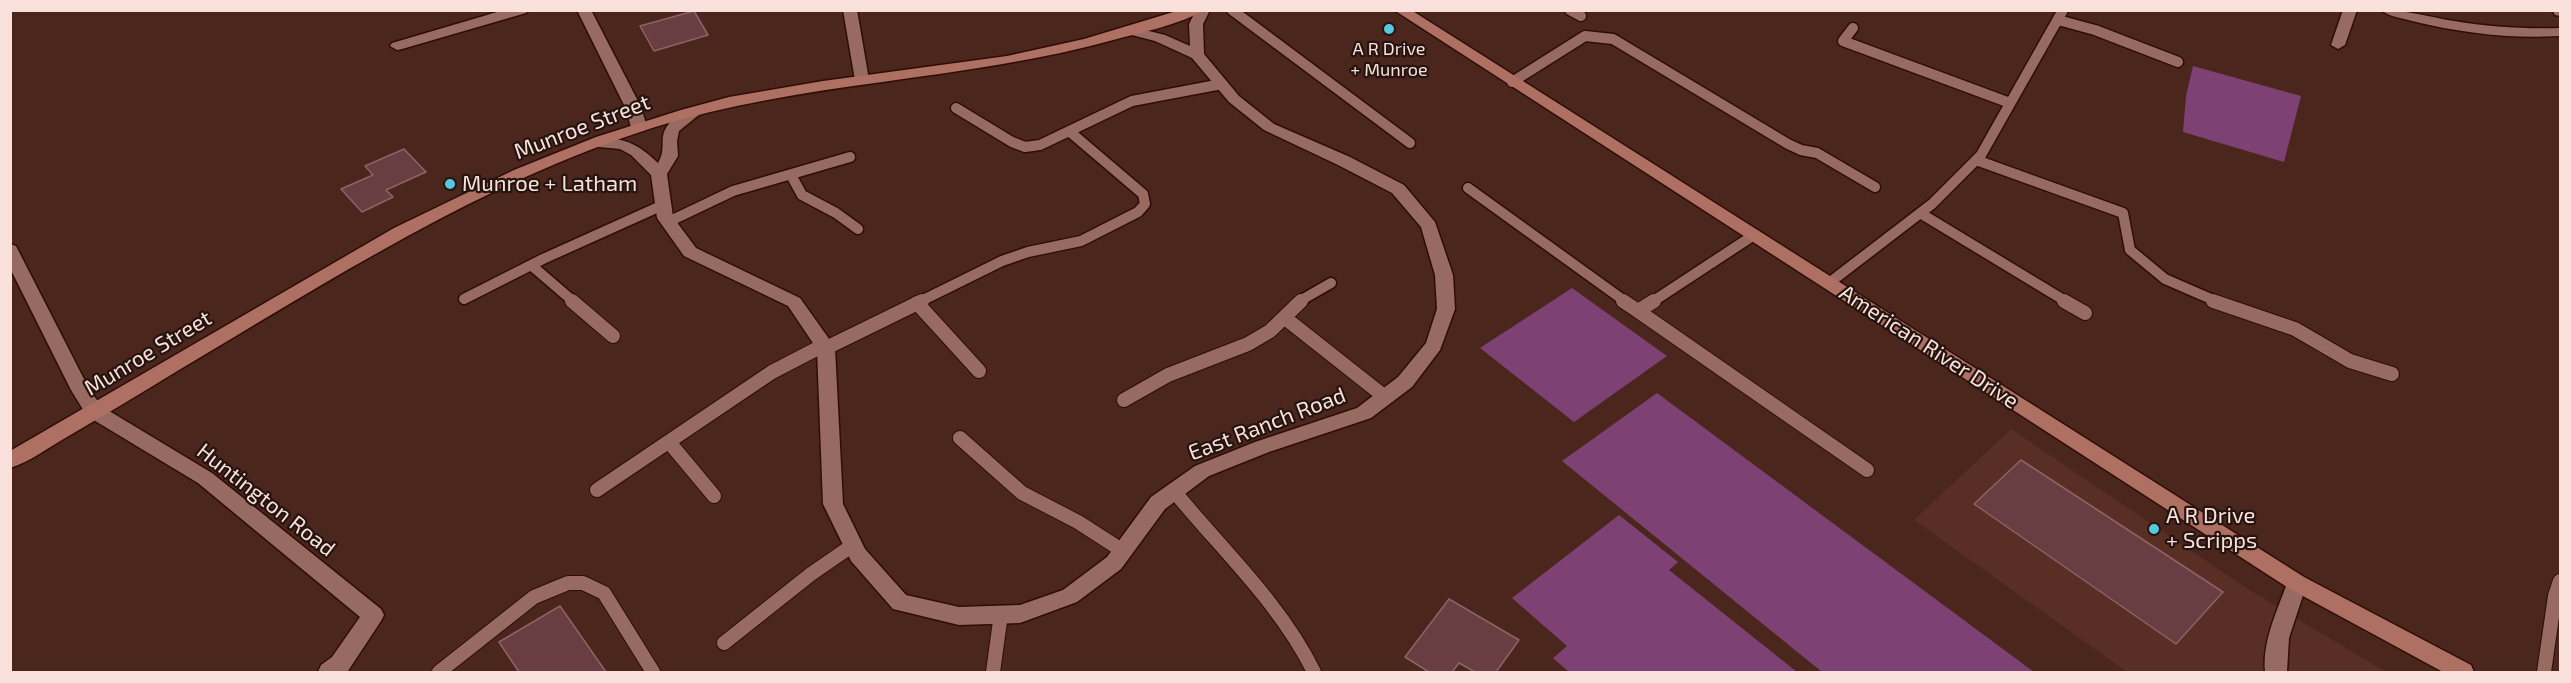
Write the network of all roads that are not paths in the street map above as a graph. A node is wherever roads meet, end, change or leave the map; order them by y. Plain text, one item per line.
1 (521, 10) edge
2 (584, 10) edge
3 (850, 10) edge
4 (1196, 10) edge
5 (1203, 10) edge
6 (1232, 10) edge
7 (1401, 10) edge
8 (1570, 10) edge
9 (2350, 10) edge
10 (2388, 10) edge
11 (2061, 15) edge
12 (1581, 16) dead end
13 (1853, 28) dead end
14 (1129, 30) junction
15 (2560, 33) edge
16 (2338, 45) dead end
17 (397, 46) dead end
18 (1197, 55) junction
19 (2178, 62) dead end
20 (862, 80) junction
21 (1512, 82) junction
22 (1221, 84) junction
23 (2010, 104) junction
24 (956, 108) dead end
25 (695, 111) junction
26 (639, 127) junction
27 (1069, 131) junction
28 (599, 142) junction
29 (1410, 143) dead end
30 (850, 157) dead end
31 (1976, 160) junction
32 (659, 174) junction
33 (790, 175) junction
34 (1875, 187) dead end
35 (1468, 188) dead end
36 (666, 213) junction
37 (1920, 213) junction
38 (858, 229) dead end
39 (1754, 235) junction
40 (10, 250) edge
41 (531, 265) junction
42 (1330, 283) dead end
43 (1829, 283) junction
44 (464, 299) dead end
45 (917, 303) junction
46 (1638, 311) junction
47 (2085, 313) dead end
48 (1285, 318) junction
49 (613, 336) dead end
50 (825, 346) junction
51 (979, 371) dead end
52 (2392, 374) dead end
53 (1385, 397) junction
54 (1124, 400) dead end
55 (94, 411) junction
56 (960, 438) dead end
57 (669, 442) junction
58 (10, 461) edge
59 (1867, 470) dead end
60 (597, 490) dead end
61 (1174, 491) junction
62 (714, 496) dead end
63 (854, 545) junction
64 (1123, 551) junction
65 (2560, 581) edge
66 (2296, 583) junction
67 (1001, 614) junction
68 (724, 643) dead end
69 (329, 672) edge
70 (439, 672) edge
71 (653, 672) edge
72 (993, 672) edge
73 (1314, 672) edge
74 (2276, 672) edge
75 (2463, 672) edge
76 (2544, 672) edge

1 - 17 street
2 - 26 street
3 - 20 street
4 - 14 street, Munroe Street
5 - 18 street
6 - 29 lane
7 - 21 street, American River Drive
8 - 12 lane
9 - 16 street
10 - 15 street
11 - 19 lane
11 - 23 lane
13 - 23 lane
14 - 18 street, East Ranch Road
14 - 20 street, Munroe Street
18 - 22 street, East Ranch Road
20 - 25 street, Munroe Street
21 - 34 lane
21 - 39 street, American River Drive
22 - 27 lane
22 - 53 street, East Ranch Road
23 - 31 lane
24 - 27 lane
25 - 26 street, Munroe Street
25 - 32 street
26 - 28 street, Munroe Street
27 - 45 lane
28 - 32 street
28 - 55 street, Munroe Street
30 - 33 lane
31 - 37 lane
31 - 52 lane
32 - 36 street
33 - 36 lane
33 - 38 lane
35 - 46 lane
36 - 41 lane
36 - 50 street
37 - 43 lane
37 - 47 lane
39 - 43 street, American River Drive
39 - 46 lane
40 - 55 street, Huntington Road
41 - 44 lane
41 - 49 lane
42 - 48 lane
43 - 66 street, American River Drive
45 - 50 lane
45 - 51 lane
46 - 59 lane
48 - 53 lane
48 - 54 lane
50 - 57 lane
50 - 63 street, East Ranch Road
53 - 61 street, East Ranch Road
55 - 58 street, Munroe Street
55 - 69 street, Huntington Road
56 - 64 lane
57 - 60 lane
57 - 62 lane
61 - 64 street, East Ranch Road
61 - 73 lane
63 - 67 street, East Ranch Road
63 - 68 lane
64 - 67 street, East Ranch Road
65 - 76 lane
66 - 74 street
66 - 75 street, American River Drive
67 - 72 lane
70 - 71 lane

